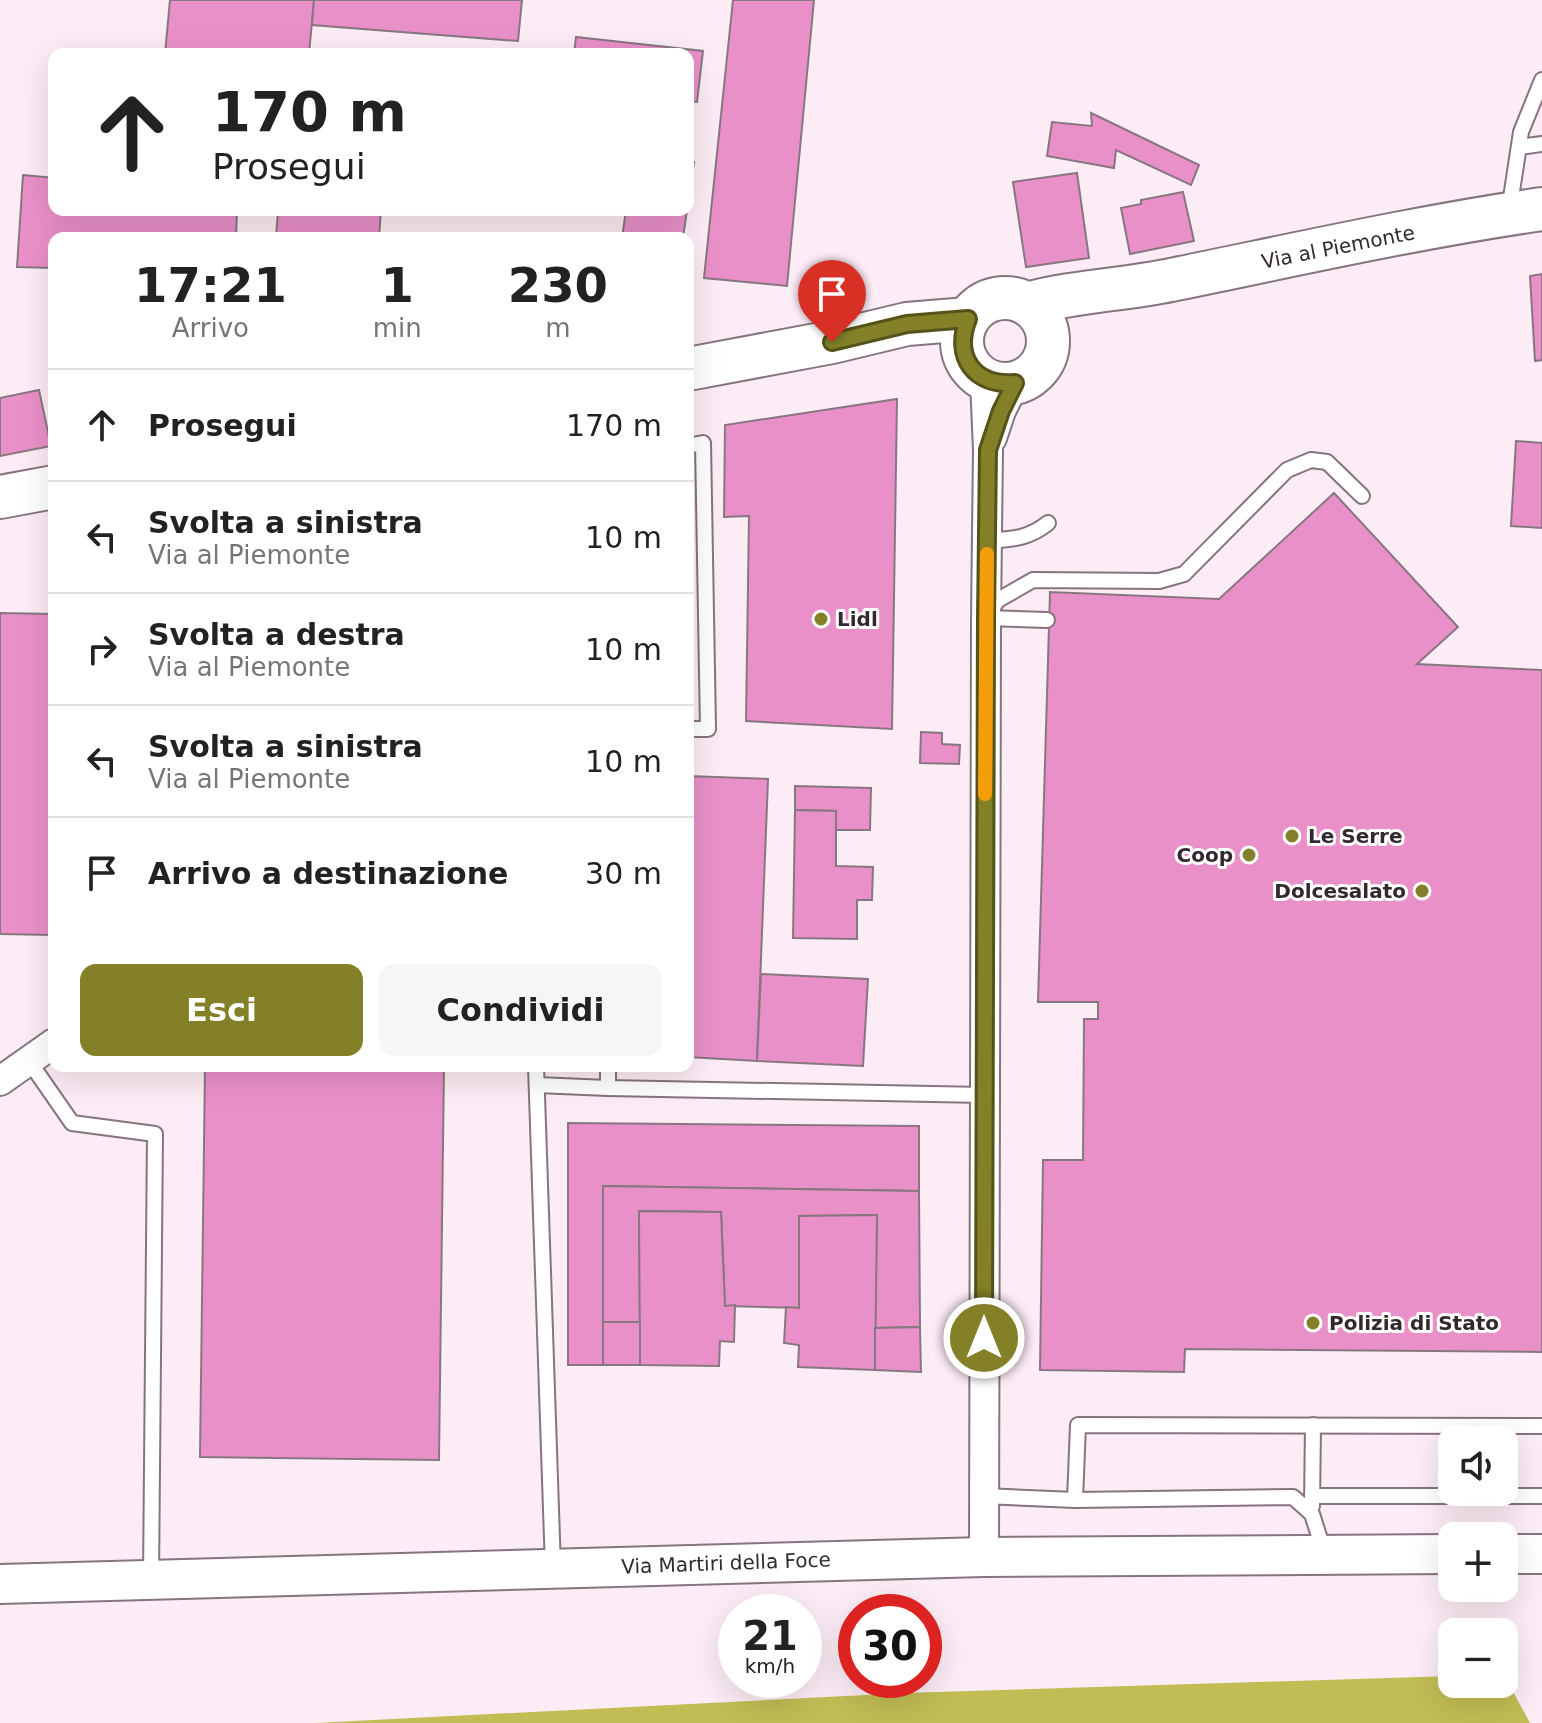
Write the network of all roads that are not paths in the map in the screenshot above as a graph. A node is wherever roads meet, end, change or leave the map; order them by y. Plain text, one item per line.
1 (1542, 80) edge
2 (1542, 144) edge
3 (1519, 147) junction
4 (1525, 212) edge
5 (1135, 287) junction
6 (1027, 304) junction
7 (1048, 339) junction
8 (983, 359) junction
9 (694, 368) edge
10 (694, 445) edge
11 (48, 488) edge
12 (1362, 496) dead end
13 (0, 497) edge
14 (1048, 523) dead end
15 (987, 541) junction
16 (986, 618) junction
17 (1047, 620) dead end
18 (694, 729) edge
19 (48, 1047) edge
20 (29, 1061) junction
21 (536, 1072) edge
22 (608, 1072) edge
23 (0, 1081) edge
24 (537, 1085) junction
25 (608, 1088) junction
26 (985, 1095) junction
27 (1313, 1425) junction
28 (1542, 1426) edge
29 (984, 1496) junction
30 (1312, 1496) junction
31 (1542, 1496) edge
32 (1075, 1500) junction
33 (1312, 1514) junction
34 (1438, 1554) edge
35 (1518, 1554) edge
36 (1542, 1554) edge
37 (1325, 1555) junction
38 (984, 1557) junction
39 (553, 1568) junction
40 (151, 1580) junction
41 (0, 1584) edge

1 - 3 lane
2 - 3 lane
3 - 4 lane
4 - 5 main road, Via al Piemonte
5 - 6 main road, Via al Piemonte
5 - 7 main road, Via al Piemonte
6 - 7 main road
6 - 8 main road, Via al Piemonte
7 - 8 main road
8 - 9 main road, Via al Piemonte
8 - 15 street
10 - 18 lane
11 - 13 main road
12 - 16 lane
14 - 15 lane
15 - 16 street
16 - 17 lane
16 - 26 street
19 - 20 street
20 - 23 street
20 - 40 lane
21 - 24 lane
22 - 25 lane
24 - 25 lane
24 - 39 lane
25 - 26 lane
26 - 29 street
27 - 28 lane
27 - 30 lane
27 - 32 lane
29 - 32 lane
29 - 38 street
30 - 31 lane
30 - 33 lane
32 - 33 lane
33 - 37 lane
34 - 37 main road, Via Martiri della Foce
35 - 36 main road
37 - 38 main road, Via Martiri della Foce
38 - 39 main road, Via Martiri della Foce
39 - 40 main road, Via Martiri della Foce
40 - 41 main road, Via Martiri della Foce

